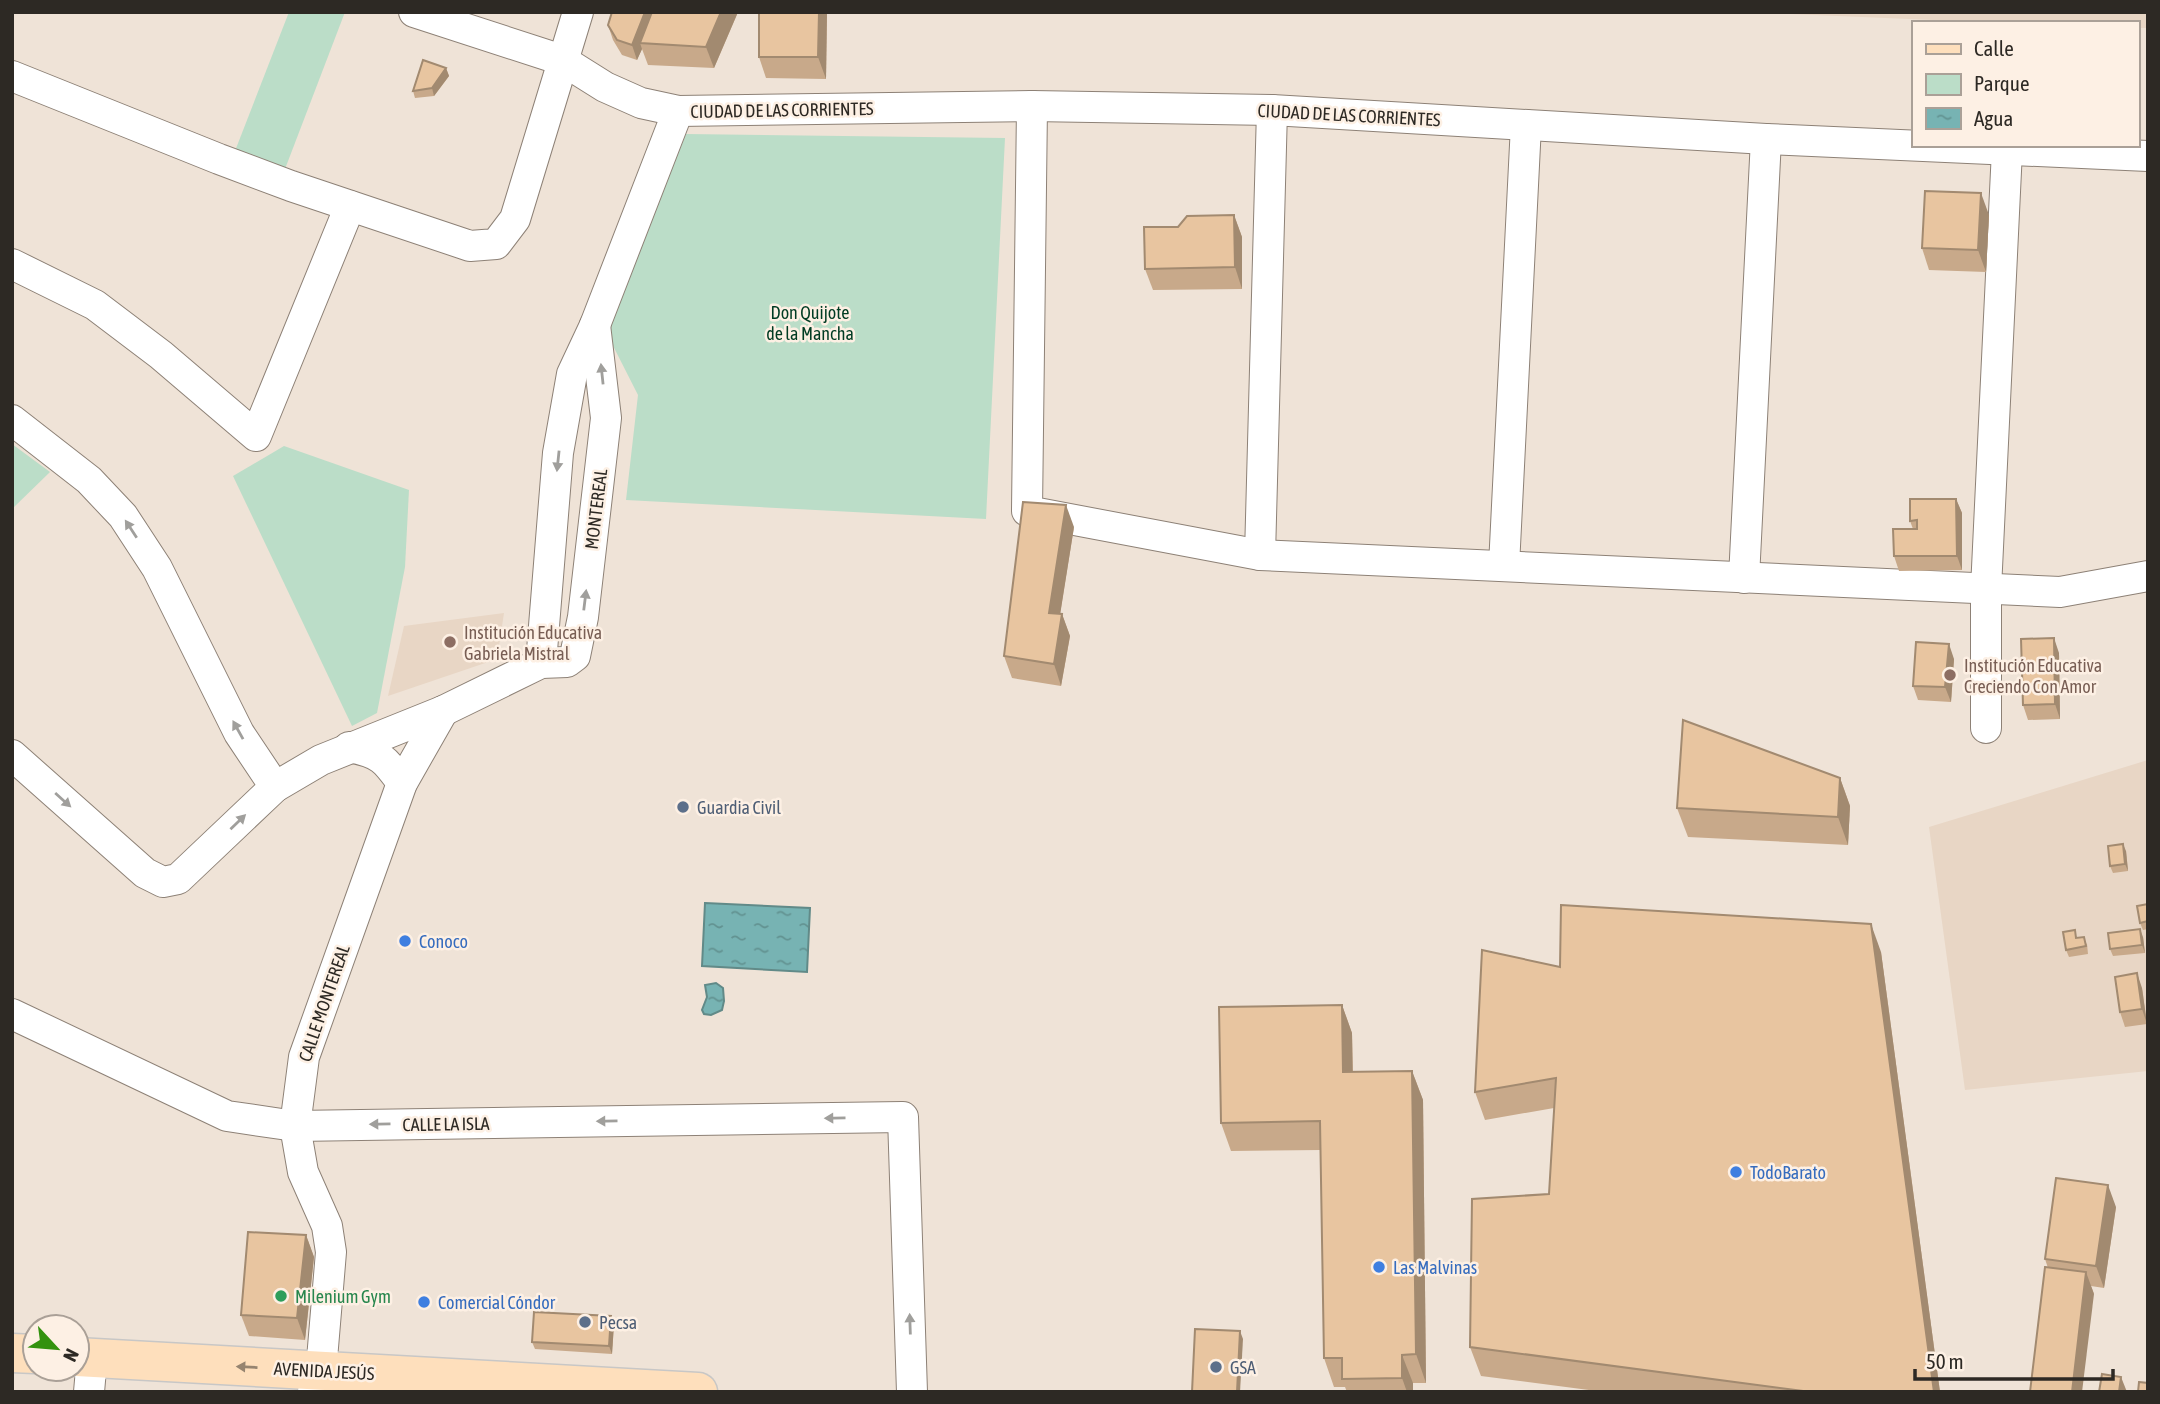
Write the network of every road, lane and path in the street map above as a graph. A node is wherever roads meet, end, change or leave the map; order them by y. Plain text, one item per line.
1 (414, 12) edge
2 (578, 12) edge
3 (562, 60) junction
4 (12, 75) edge
5 (1031, 106) junction
6 (1272, 110) junction
7 (678, 111) junction
8 (1526, 125) junction
9 (1766, 139) junction
10 (1912, 146) edge
11 (1941, 147) edge
12 (2007, 150) junction
13 (2148, 156) edge
14 (350, 206) junction
15 (12, 264) edge
16 (594, 325) junction
17 (12, 420) edge
18 (1260, 555) junction
19 (1504, 566) junction
20 (2148, 576) edge
21 (1744, 578) junction
22 (1986, 589) junction
23 (541, 663) junction
24 (443, 710) junction
25 (1986, 728) dead end
26 (349, 747) junction
27 (12, 755) edge
28 (402, 783) junction
29 (275, 787) junction
30 (12, 1014) edge
31 (295, 1126) junction
32 (91, 1369) edge
33 (317, 1381) edge
34 (441, 1385) edge
35 (698, 1392) edge
36 (912, 1392) edge

1 - 3 street, CIUDAD DE LAS CORRIENTES
2 - 3 street
3 - 7 street, CIUDAD DE LAS CORRIENTES
3 - 14 street
4 - 14 street
5 - 6 street, CIUDAD DE LAS CORRIENTES
5 - 7 street, CIUDAD DE LAS CORRIENTES
5 - 18 street
6 - 8 street, CIUDAD DE LAS CORRIENTES
6 - 18 street
7 - 16 street, MONTEREAL
8 - 9 street, CIUDAD DE LAS CORRIENTES
8 - 19 street
9 - 10 street, CIUDAD DE LAS CORRIENTES
9 - 21 street
11 - 12 street, CIUDAD DE LAS CORRIENTES
12 - 13 street, CIUDAD DE LAS CORRIENTES
12 - 22 street
14 - 15 street
16 -> 23 street, MONTEREAL
23 -> 16 street, MONTEREAL
29 -> 17 street
18 - 19 street
19 - 21 street
20 - 22 street
21 - 22 street
22 - 25 street
23 - 24 street, MONTEREAL
24 - 26 street, MONTEREAL
24 - 28 street, CALLE MONTEREAL
26 - 28 street
26 - 29 street, MONTEREAL
27 -> 29 street, MONTEREAL
28 - 31 street, CALLE MONTEREAL
30 - 31 street, CALLE LA ISLA
31 - 33 street, CALLE MONTEREAL
36 -> 31 street, CALLE LA ISLA
33 -> 32 main road, AVENIDA JESÚS
33 - 34 main road, AVENIDA JESÚS
34 - 35 main road, AVENIDA JESÚS

